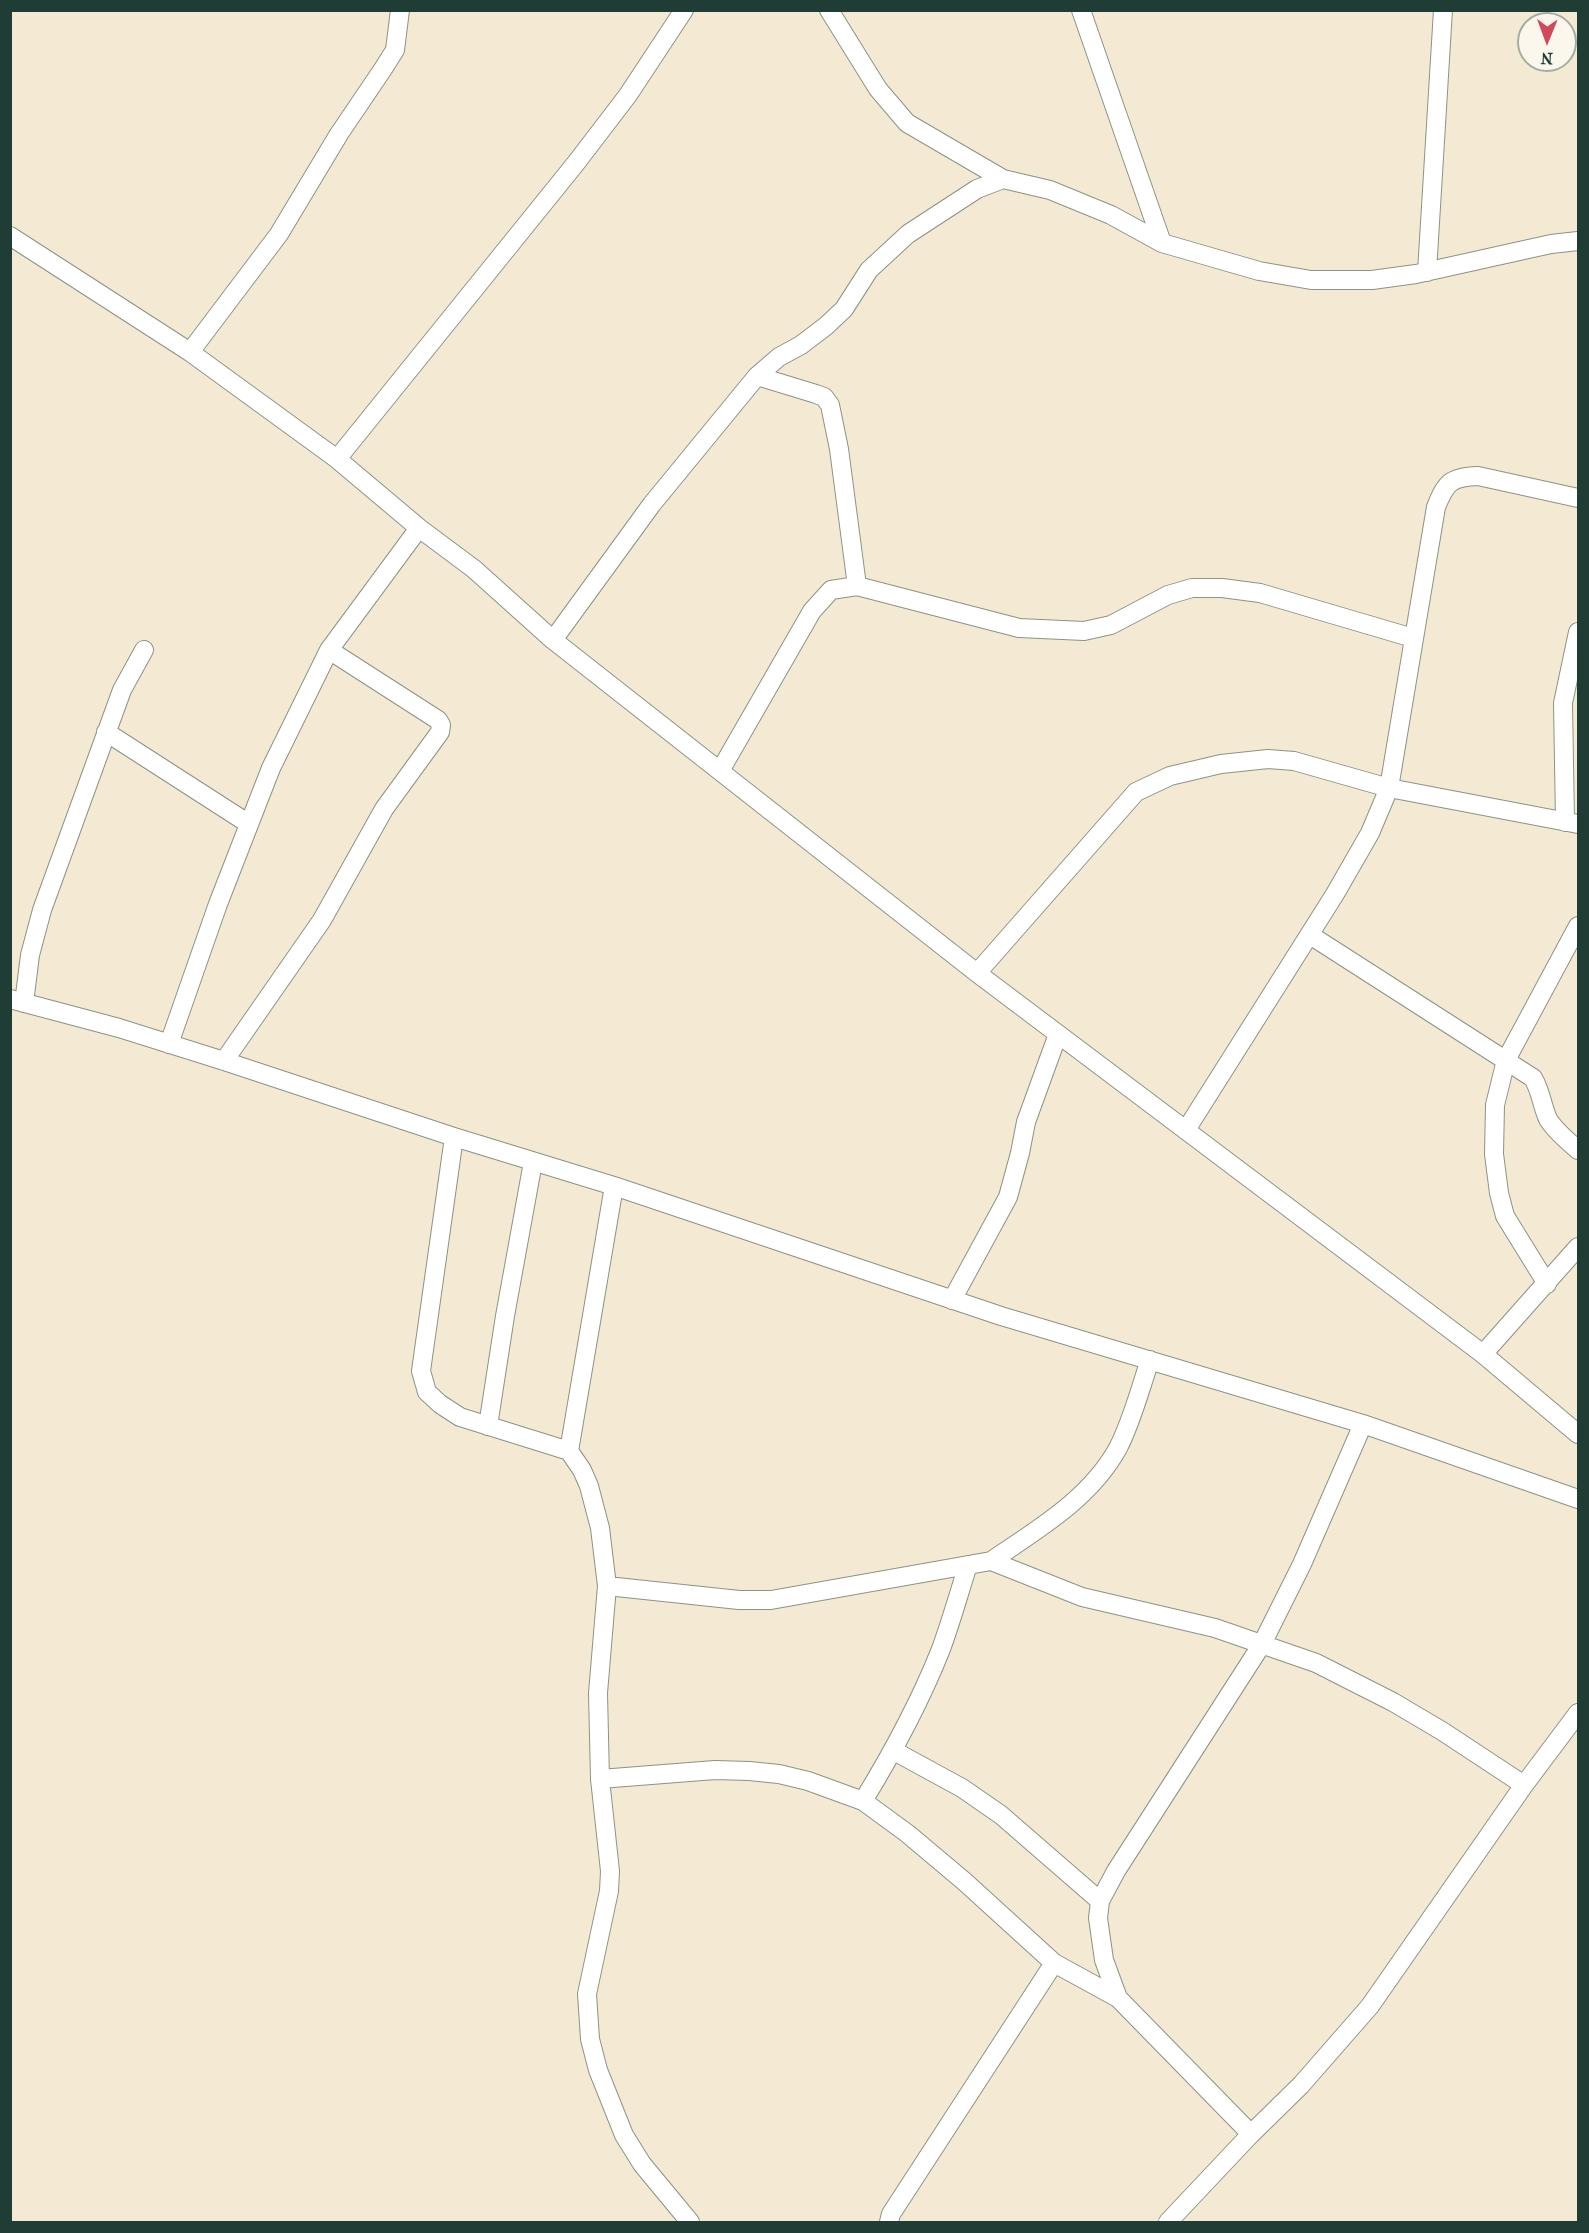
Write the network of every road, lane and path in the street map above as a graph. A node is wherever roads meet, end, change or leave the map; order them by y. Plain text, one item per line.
1 (400, 10) edge
2 (684, 10) edge
3 (829, 10) edge
4 (1081, 10) edge
5 (1443, 10) edge
6 (1003, 179) junction
7 (10, 236) edge
8 (1578, 241) edge
9 (1162, 243) junction
10 (1427, 272) junction
11 (190, 352) junction
12 (757, 376) junction
13 (337, 459) junction
14 (1578, 498) edge
15 (419, 528) junction
16 (857, 586) junction
17 (1578, 632) edge
18 (1413, 638) junction
19 (553, 640) junction
20 (144, 650) dead end
21 (329, 650) junction
22 (106, 732) junction
23 (720, 771) junction
24 (1389, 788) junction
25 (1572, 823) edge
26 (249, 824) junction
27 (1578, 926) edge
28 (1310, 934) junction
29 (977, 974) junction
30 (17, 1001) edge
31 (1058, 1034) junction
32 (169, 1044) junction
33 (1506, 1059) junction
34 (224, 1061) junction
35 (1186, 1130) junction
36 (454, 1137) junction
37 (1578, 1150) edge
38 (533, 1162) junction
39 (614, 1186) junction
40 (1578, 1247) edge
41 (1547, 1284) junction
42 (952, 1300) junction
43 (1484, 1354) junction
44 (1150, 1360) junction
45 (1364, 1424) junction
46 (488, 1426) junction
47 (1578, 1434) edge
48 (569, 1451) junction
49 (1578, 1499) edge
50 (991, 1561) junction
51 (968, 1565) junction
52 (607, 1586) junction
53 (1262, 1644) junction
54 (1578, 1713) edge
55 (894, 1750) junction
56 (600, 1779) junction
57 (1524, 1785) junction
58 (863, 1801) junction
59 (1100, 1901) junction
60 (1054, 1963) junction
61 (1118, 1998) junction
62 (1251, 2134) junction
63 (690, 2223) edge
64 (889, 2223) edge
65 (1168, 2223) edge

1 - 11 street
2 - 13 street
3 - 6 street
4 - 9 street
5 - 10 street
6 - 9 street
6 - 12 street
7 - 11 street
8 - 10 street
9 - 10 street
11 - 13 street
12 - 16 street
12 - 19 street
13 - 15 street
14 - 18 street
15 - 19 street
15 - 21 street
16 - 18 street
16 - 23 street
17 - 25 street
18 - 24 street
19 - 23 street
20 - 22 street
21 - 26 street
21 - 34 street
22 - 26 street
22 - 30 street
23 - 29 street
24 - 25 street
24 - 28 street
24 - 29 street
26 - 32 street
27 - 33 street
28 - 33 street
28 - 35 street
29 - 31 street
30 - 32 street
31 - 35 street
31 - 42 street
32 - 34 street
33 - 37 street
33 - 41 street
34 - 36 street
35 - 43 street
36 - 38 street
36 - 46 street
38 - 39 street
38 - 46 street
39 - 42 street
39 - 48 street
40 - 41 street
41 - 43 street
42 - 44 street
43 - 47 street
44 - 45 street
44 - 50 street
45 - 49 street
45 - 53 street
46 - 48 street
48 - 52 street
50 - 51 street
50 - 53 street
51 - 52 street
51 - 55 street
52 - 56 street
53 - 57 street
53 - 59 street
54 - 57 street
55 - 58 street
55 - 59 street
56 - 58 street
56 - 63 street
57 - 62 street
58 - 60 street
59 - 61 street
60 - 61 street
60 - 64 street
61 - 62 street
62 - 65 street

